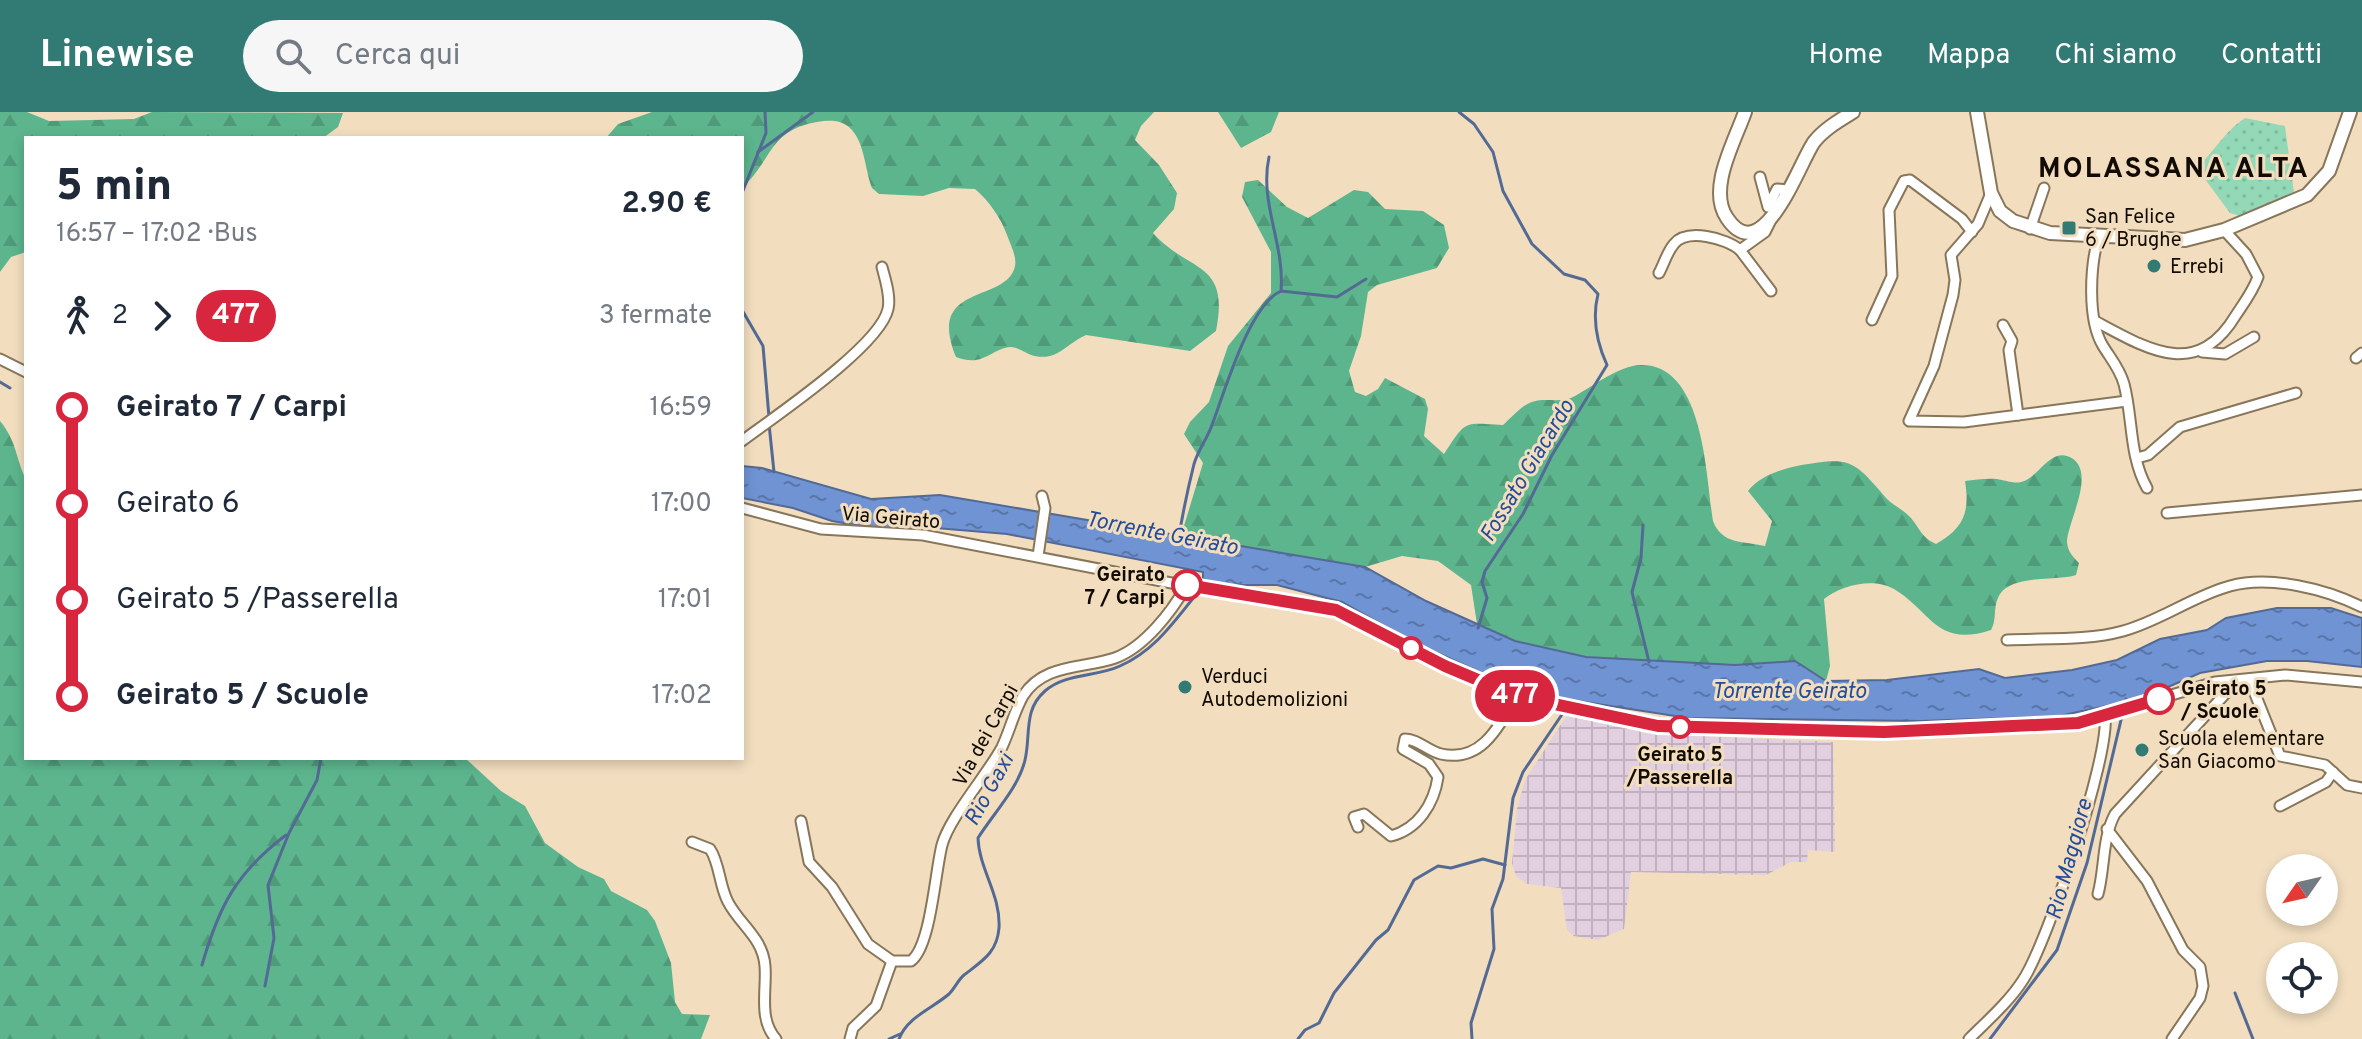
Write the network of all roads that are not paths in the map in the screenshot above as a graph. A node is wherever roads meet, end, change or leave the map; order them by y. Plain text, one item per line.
1 (1745, 112) edge
2 (1853, 112) edge
3 (1977, 112) edge
4 (2350, 112) edge
5 (1760, 177) dead end
6 (2044, 188) dead end
7 (1788, 190) junction
8 (1991, 193) junction
9 (1770, 222) junction
10 (2030, 229) junction
11 (2224, 230) junction
12 (1972, 232) junction
13 (2099, 236) junction
14 (1740, 250) junction
15 (882, 267) dead end
16 (1659, 273) dead end
17 (1771, 291) dead end
18 (1872, 320) dead end
19 (2095, 321) junction
20 (2003, 325) dead end
21 (2254, 337) dead end
22 (2202, 352) junction
23 (0, 359) edge
24 (24, 371) edge
25 (2296, 393) dead end
26 (2127, 401) junction
27 (2018, 415) junction
28 (744, 439) edge
29 (2137, 458) junction
30 (2147, 488) dead end
31 (2362, 495) edge
32 (1042, 496) dead end
33 (744, 509) edge
34 (2167, 513) dead end
35 (1038, 556) junction
36 (1189, 586) junction
37 (2362, 607) edge
38 (2007, 640) dead end
39 (2249, 679) junction
40 (2237, 681) junction
41 (2362, 682) edge
42 (1516, 696) junction
43 (2108, 716) junction
44 (2333, 772) junction
45 (2362, 788) edge
46 (2280, 806) dead end
47 (801, 821) dead end
48 (1358, 827) dead end
49 (2107, 829) junction
50 (692, 842) dead end
51 (2098, 894) dead end
52 (892, 961) junction
53 (776, 1039) edge
54 (850, 1039) edge
55 (1969, 1039) edge
56 (2172, 1039) edge

1 - 9 street
2 - 7 street
3 - 8 street
4 - 11 street
5 - 7 street
6 - 10 street
7 - 9 street
8 - 10 street
8 - 12 street
9 - 14 street
10 - 13 street
11 - 13 street
11 - 22 street
12 - 18 street
12 - 27 street
13 - 19 street
14 - 16 street
14 - 17 street
15 - 28 street
19 - 22 street
19 - 26 street
20 - 27 street
21 - 22 street
23 - 24 street
25 - 29 street
26 - 27 street
26 - 29 street
29 - 30 street
31 - 34 street
32 - 35 street
33 - 35 street, Via Geirato
35 - 36 street, Via Geirato
36 - 42 street, Via Geirato
36 - 52 street, Via dei Carpi
37 - 38 street
39 - 40 street, Via Geirato
39 - 41 street, Via Geirato
39 - 44 street
40 - 43 street, Via Geirato
40 - 49 street
42 - 43 street, Via Geirato
42 - 48 street
43 - 55 street
44 - 45 street
44 - 46 street
47 - 52 street
49 - 51 street
49 - 56 street
50 - 53 street
52 - 54 street

